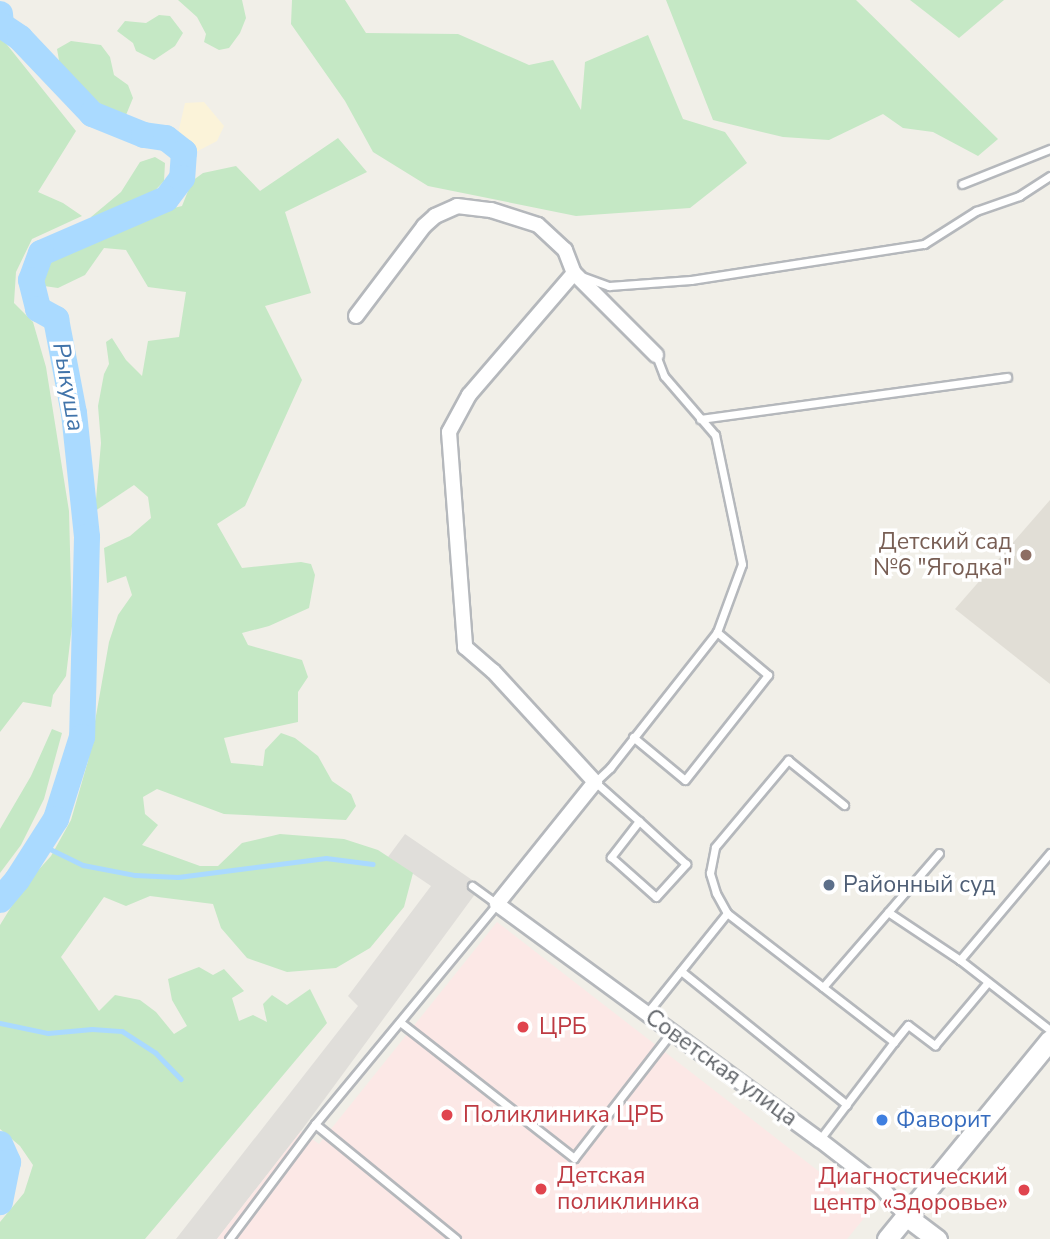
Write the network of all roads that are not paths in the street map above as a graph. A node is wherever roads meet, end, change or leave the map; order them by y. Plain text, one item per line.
1 (1050, 149) edge
2 (1050, 176) edge
3 (962, 184) dead end
4 (574, 273) junction
5 (356, 316) dead end
6 (656, 355) joint
7 (1006, 377) dead end
8 (700, 419) junction
9 (717, 632) junction
10 (633, 737) junction
11 (595, 782) junction
12 (844, 804) dead end
13 (639, 821) junction
14 (939, 853) dead end
15 (1050, 853) edge
16 (472, 886) dead end
17 (497, 904) junction
18 (888, 912) junction
19 (727, 913) junction
20 (960, 960) junction
21 (681, 971) junction
22 (988, 982) junction
23 (823, 988) junction
24 (646, 1014) junction
25 (400, 1022) junction
26 (1050, 1030) edge
27 (671, 1033) junction
28 (1050, 1041) edge
29 (894, 1042) junction
30 (847, 1105) junction
31 (315, 1125) junction
32 (820, 1140) junction
33 (906, 1216) junction
34 (229, 1239) edge
35 (456, 1239) edge
36 (887, 1239) edge
37 (937, 1239) edge

1 - 3 lane
2 - 4 lane
4 - 5 street
4 - 6 street
4 - 11 street
6 - 8 lane
7 - 8 lane
8 - 9 lane
9 - 10 lane
9 - 10 lane
10 - 11 lane
11 - 13 lane
11 - 17 street
12 - 19 lane
13 - 13 lane
14 - 18 lane
15 - 20 lane
16 - 17 lane
17 - 24 street, Советская улица
17 - 25 lane
18 - 20 lane
18 - 23 lane
19 - 21 lane
19 - 23 lane
20 - 22 lane
21 - 24 lane
21 - 30 lane
22 - 26 lane
22 - 29 lane
23 - 29 lane
24 - 27 street, Советская улица
25 - 27 lane
25 - 31 lane
27 - 32 street, Советская улица
28 - 33 main road
29 - 30 lane
30 - 32 lane
31 - 34 lane
31 - 35 lane
32 - 33 street, Советская улица
33 - 36 main road
33 - 37 main road, Советская улица

